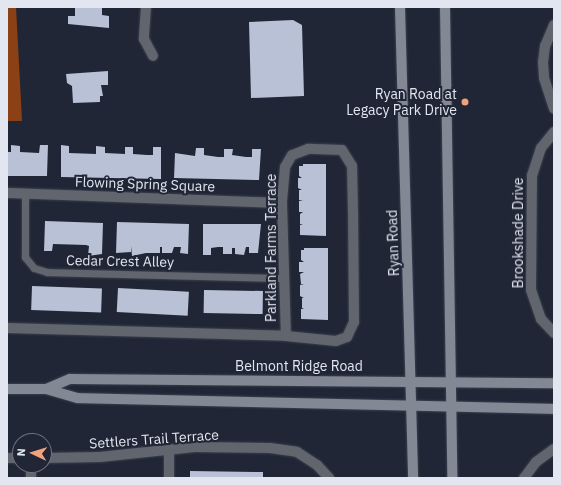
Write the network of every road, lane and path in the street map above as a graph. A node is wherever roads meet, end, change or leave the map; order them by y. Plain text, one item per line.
1 (146, 7) edge
2 (400, 7) edge
3 (445, 7) edge
4 (554, 25) edge
5 (153, 56) dead end
6 (554, 108) edge
7 (554, 132) edge
8 (7, 192) edge
9 (25, 193) junction
10 (282, 203) junction
11 (284, 278) junction
12 (7, 328) edge
13 (554, 333) edge
14 (286, 336) junction
15 (410, 380) junction
16 (450, 381) junction
17 (554, 383) edge
18 (7, 389) edge
19 (46, 389) junction
20 (411, 407) junction
21 (450, 408) junction
22 (554, 409) edge
23 (554, 449) edge
24 (169, 450) junction
25 (52, 458) edge
26 (169, 478) edge
27 (329, 478) edge
28 (413, 478) edge
29 (452, 478) edge
30 (524, 478) edge

1 - 5 street
2 - 15 main road, Ryan Road
3 - 16 main road
4 - 6 street
7 - 13 street, Brookshade Drive
8 - 9 street, Flowing Spring Square
9 - 10 street, Flowing Spring Square
9 - 11 lane, Cedar Crest Alley
10 - 11 street, Parkland Farms Terrace
10 - 14 street, Parkland Farms Terrace
11 - 14 street, Parkland Farms Terrace
12 - 14 street, Parkland Farms Terrace
15 - 16 main road, Belmont Ridge Road
15 - 19 main road, Belmont Ridge Road
15 - 20 main road, Ryan Road
16 - 17 main road, Belmont Ridge Road
16 - 21 main road
18 - 19 main road, Belmont Ridge Road
19 - 20 main road, Belmont Ridge Road
20 - 21 main road, Belmont Ridge Road
20 - 28 main road, Ryan Road
21 - 22 main road, Belmont Ridge Road
21 - 29 main road
23 - 30 street
24 - 25 street, Settlers Trail Terrace
24 - 26 street
24 - 27 street, Settlers Trail Terrace

